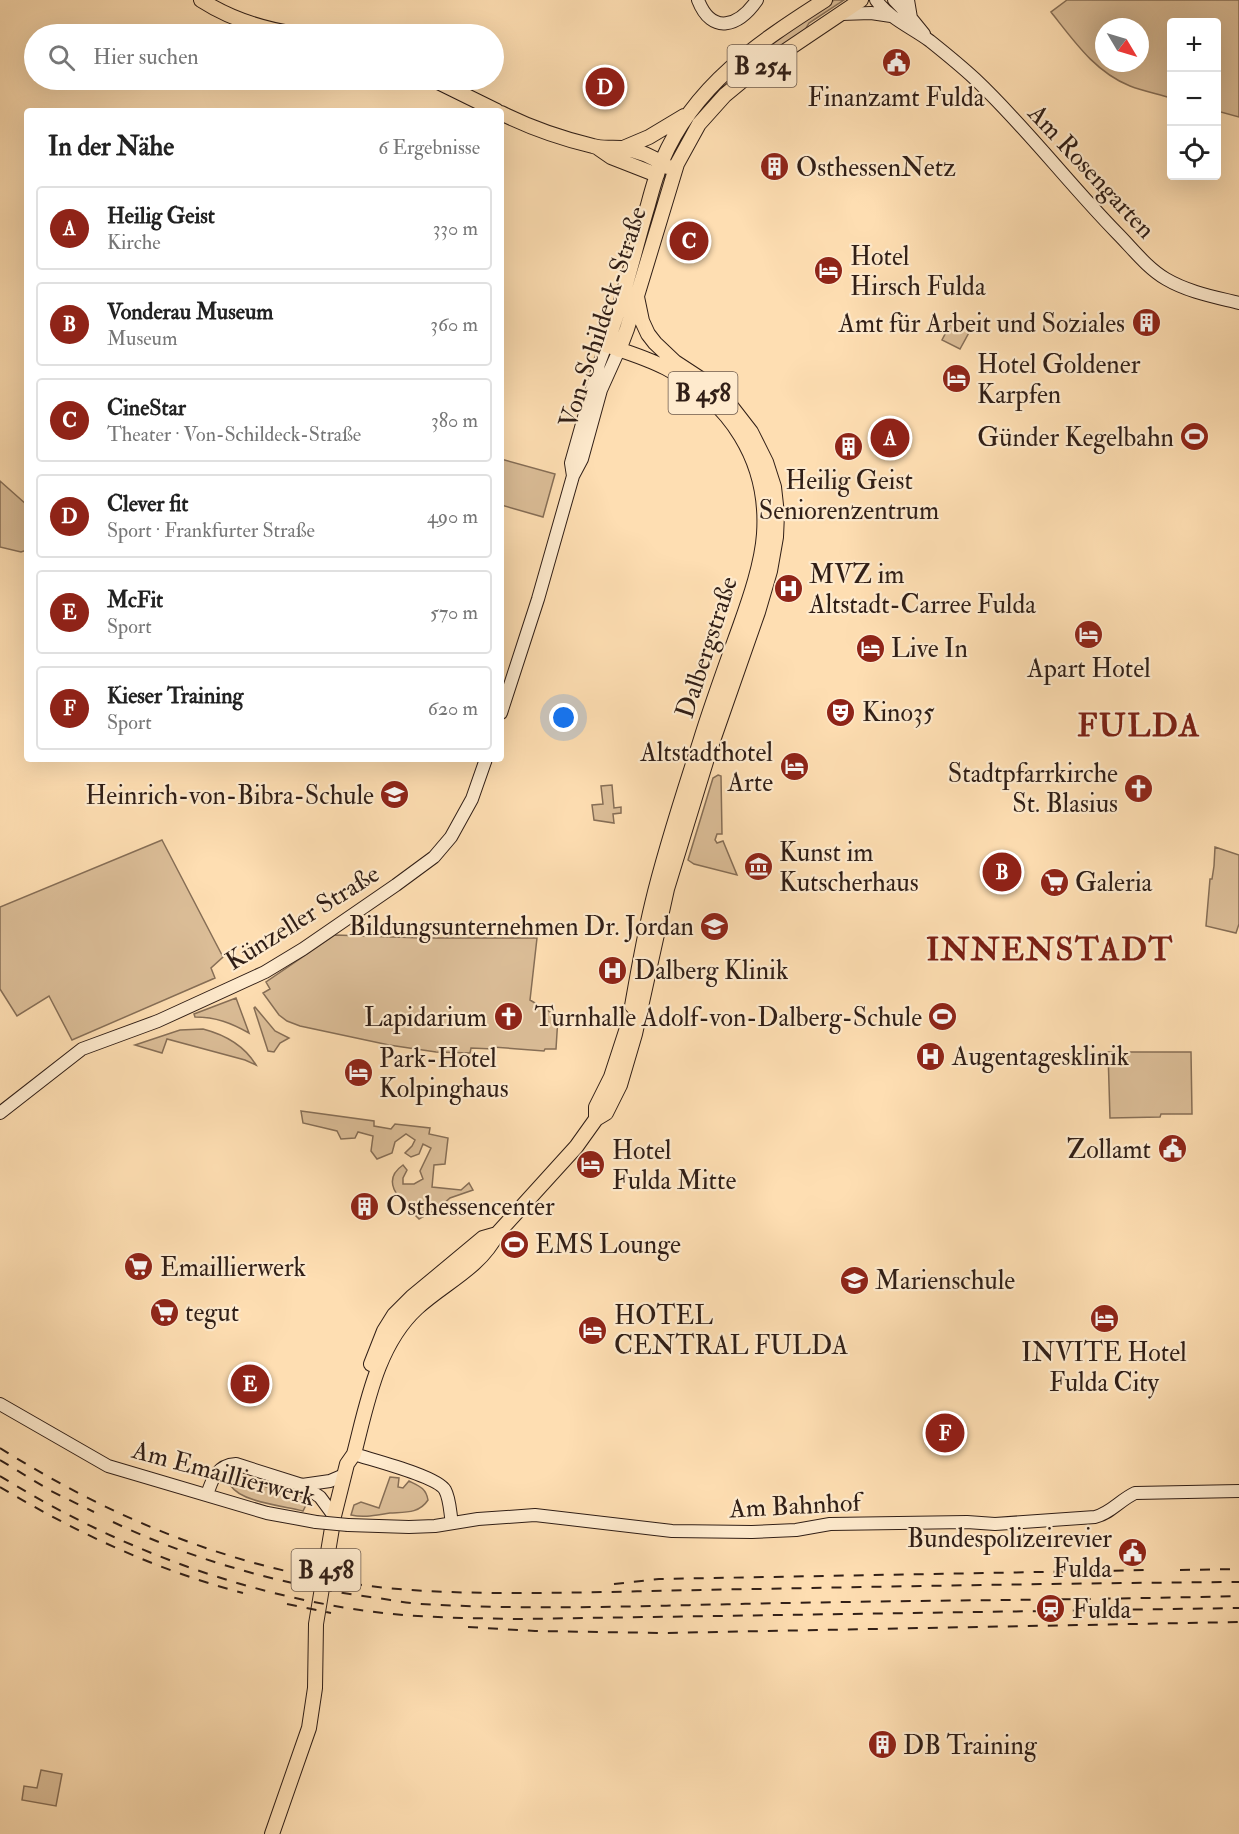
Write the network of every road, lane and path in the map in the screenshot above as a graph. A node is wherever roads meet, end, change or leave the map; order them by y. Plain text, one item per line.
1 (201, 0) edge
2 (698, 0) edge
3 (757, 0) edge
4 (825, 0) edge
5 (861, 0) edge
6 (876, 0) edge
7 (894, 0) edge
8 (908, 0) edge
9 (841, 14) junction
10 (892, 16) junction
11 (912, 18) junction
12 (252, 24) edge
13 (928, 40) junction
14 (454, 90) edge
15 (491, 108) edge
16 (504, 114) edge
17 (688, 114) junction
18 (596, 147) junction
19 (622, 148) junction
20 (659, 168) junction
21 (674, 171) junction
22 (637, 297) junction
23 (1239, 303) edge
24 (615, 347) junction
25 (675, 362) junction
26 (767, 555) junction
27 (504, 704) edge
28 (485, 762) edge
29 (0, 1113) edge
30 (0, 1404) edge
31 (348, 1465) junction
32 (302, 1485) junction
33 (1239, 1491) edge
34 (207, 1495) junction
35 (334, 1516) junction
36 (452, 1523) junction
37 (272, 1834) edge

1 - 12 main road
2 - 3 main road
4 - 17 main road, B 254
5 - 9 main road, B 254
6 - 10 main road, Am Rosengarten
7 - 11 main road, Am Rosengarten
8 - 11 main road
9 - 10 main road
9 - 21 main road, B 254
10 - 13 main road, Am Rosengarten
11 - 13 main road, Am Rosengarten
13 - 23 main road, Am Rosengarten
14 - 15 main road
16 - 18 main road
17 - 19 main road, B 254
17 - 20 main road, B 254
18 - 19 main road
18 - 20 main road
19 - 20 main road
20 - 21 main road
20 - 24 main road, Von-Schildeck-Straße
21 - 22 main road, Von-Schildeck-Straße
22 - 24 main road, Von-Schildeck-Straße
22 - 25 main road, B 458
24 - 25 main road
24 - 26 main road, B 458
24 - 27 main road, Von-Schildeck-Straße
25 - 26 main road, B 458
26 - 31 main road, Dalbergstraße / B 458
28 - 29 main road, Künzeller Straße
30 - 34 main road, Am Emaillierwerk
31 - 32 main road
31 - 35 main road, B 458
31 - 36 main road
32 - 34 main road
32 - 35 main road
33 - 36 main road, Am Bahnhof
34 - 36 main road, Am Emaillierwerk, bridge
35 - 37 main road, B 458

